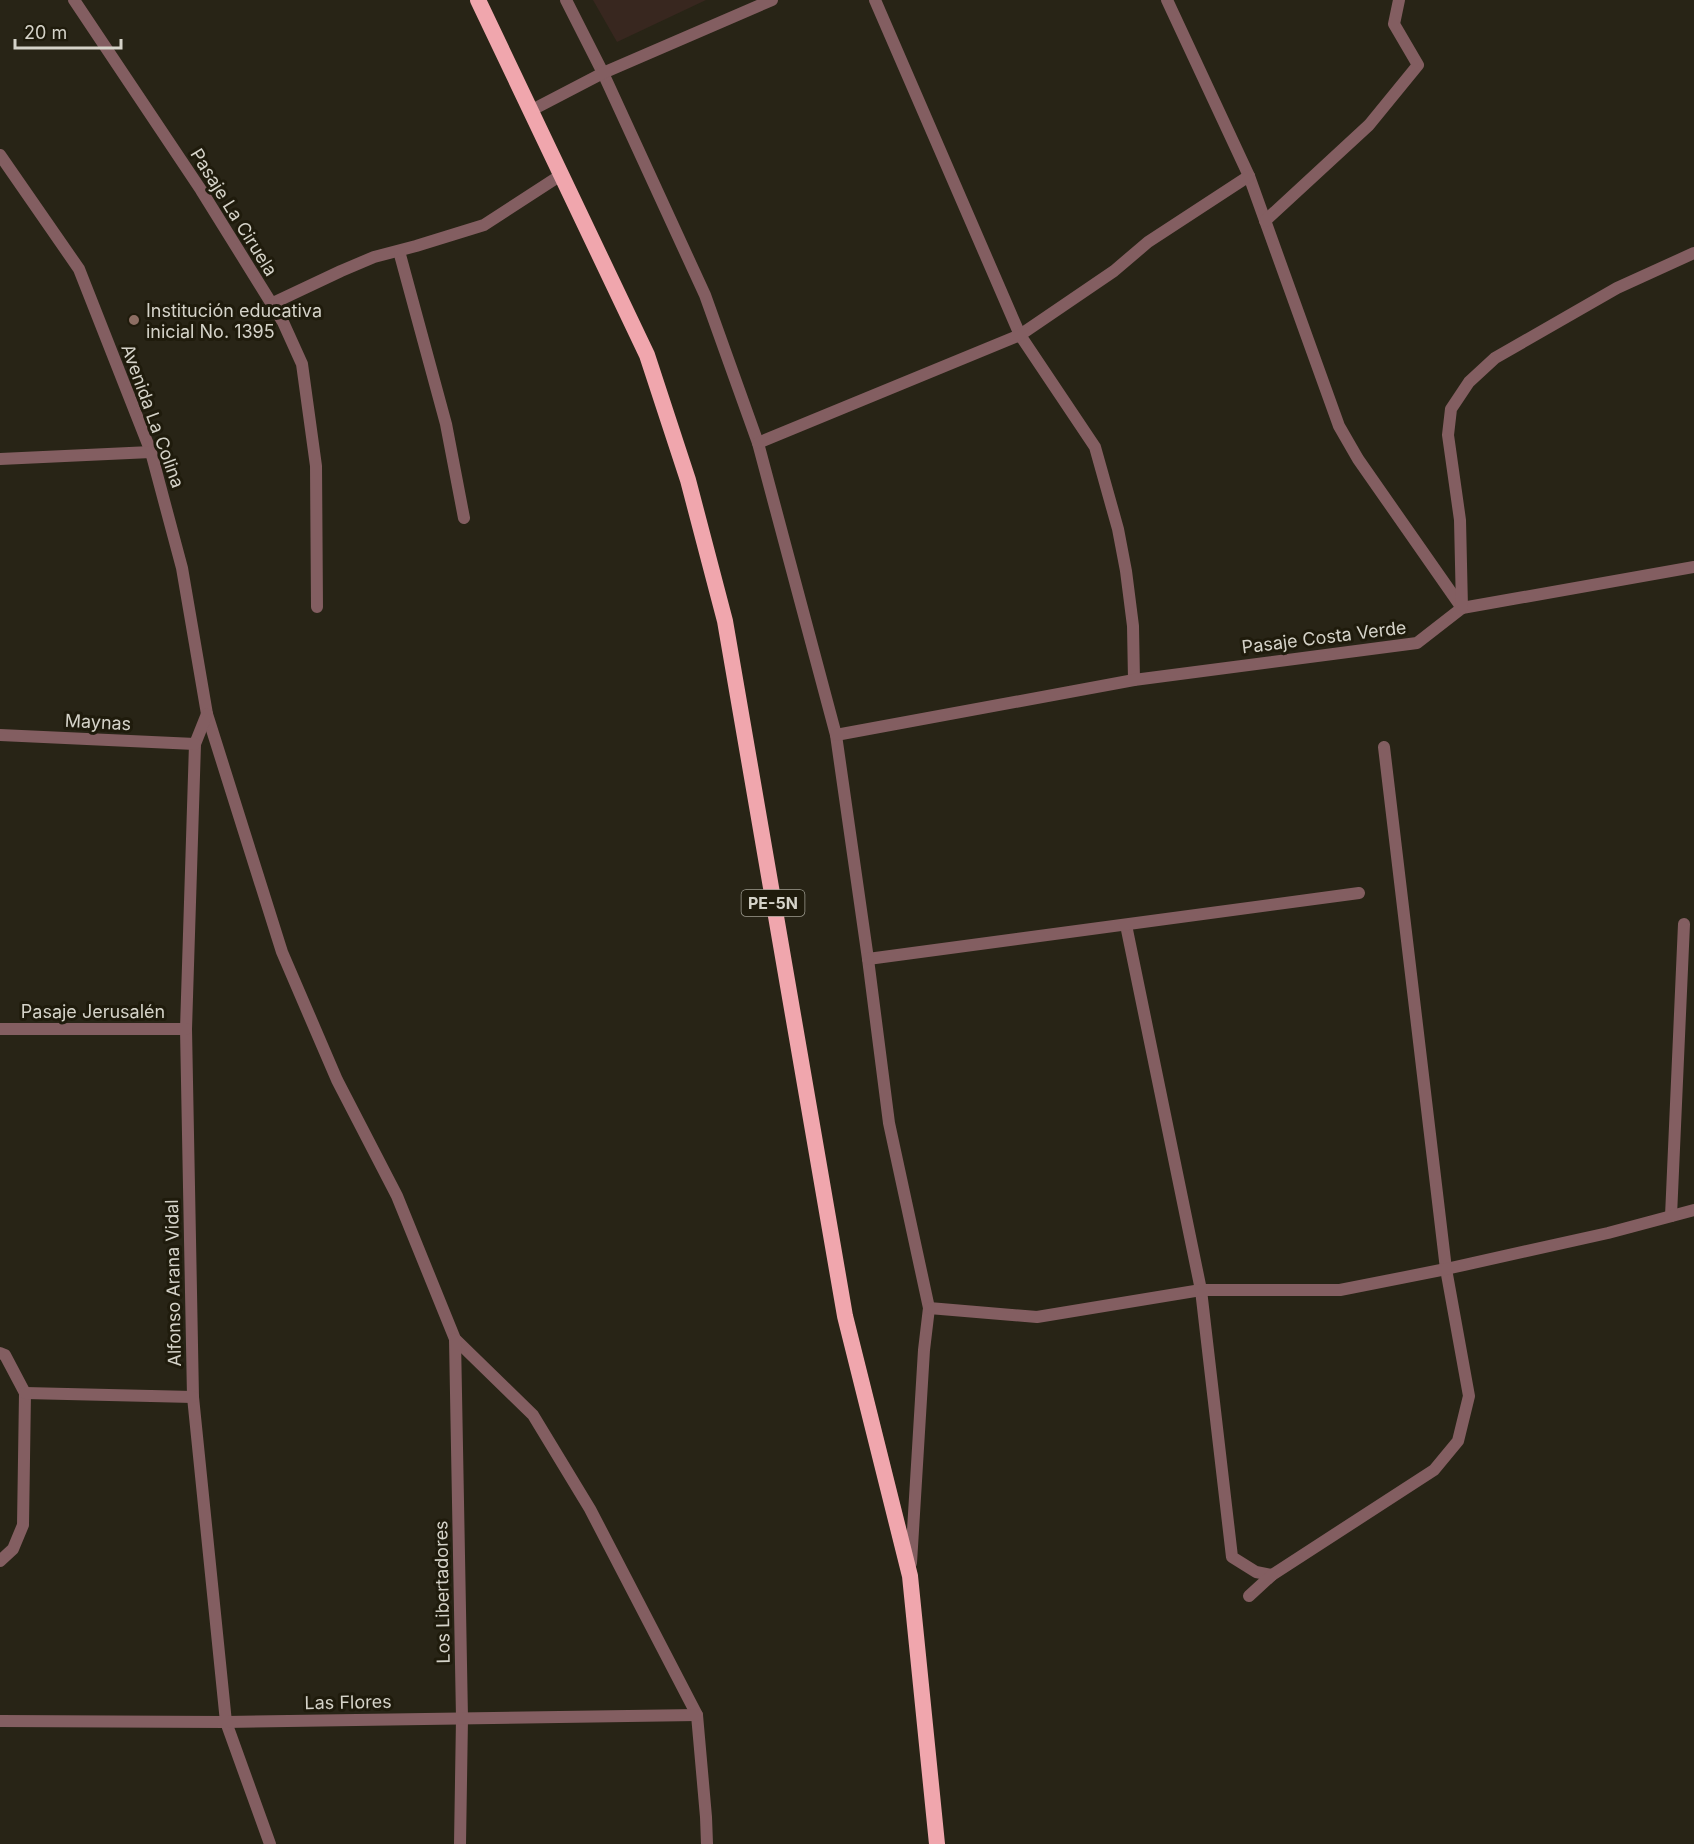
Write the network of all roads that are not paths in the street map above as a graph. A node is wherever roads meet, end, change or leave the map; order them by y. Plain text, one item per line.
1 (74, 0) edge
2 (478, 0) edge
3 (566, 0) edge
4 (772, 0) edge
5 (876, 0) edge
6 (1167, 0) edge
7 (1399, 0) edge
8 (603, 73) junction
9 (530, 111) junction
10 (0, 155) edge
11 (4, 169) edge
12 (561, 175) junction
13 (1249, 176) junction
14 (1265, 220) junction
15 (399, 251) junction
16 (1694, 253) edge
17 (271, 304) junction
18 (1020, 335) junction
19 (758, 443) junction
20 (151, 452) junction
21 (0, 459) edge
22 (464, 518) dead end
23 (1694, 567) edge
24 (317, 607) dead end
25 (1462, 608) junction
26 (1134, 680) junction
27 (207, 714) junction
28 (0, 735) edge
29 (836, 735) junction
30 (195, 744) junction
31 (1384, 747) dead end
32 (1359, 893) dead end
33 (1684, 924) dead end
34 (1126, 925) junction
35 (868, 959) junction
36 (0, 1029) edge
37 (186, 1029) junction
38 (1694, 1209) edge
39 (1671, 1216) junction
40 (1446, 1269) junction
41 (1201, 1290) junction
42 (929, 1308) junction
43 (455, 1339) junction
44 (0, 1353) edge
45 (25, 1393) junction
46 (193, 1397) junction
47 (0, 1560) edge
48 (1272, 1575) junction
49 (910, 1576) junction
50 (1250, 1596) dead end
51 (697, 1715) junction
52 (462, 1718) junction
53 (0, 1721) edge
54 (226, 1722) junction
55 (270, 1844) edge
56 (460, 1844) edge
57 (707, 1844) edge
58 (937, 1844) edge

1 - 17 street, Pasaje La Ciruela
2 - 9 highway, PE-5N
3 - 8 street
4 - 8 street
5 - 18 street
6 - 13 street
7 - 14 street
8 - 9 street
8 - 19 street
9 - 12 highway, PE-5N
10 - 11 street, Avenida La Colina
11 - 20 street, Avenida La Colina
12 - 15 street
12 - 49 highway, PE-5N
13 - 14 street
13 - 18 street
14 - 25 street
15 - 17 street
15 - 22 street
16 - 25 street
17 - 24 street, Pasaje La Ciruela
18 - 19 street
18 - 26 street
19 - 29 street
20 - 21 street
20 - 27 street, Avenida La Colina
23 - 25 street
25 - 26 street, Pasaje Costa Verde
26 - 29 street, Pasaje Costa Verde
27 - 30 street, Alfonso Arana Vidal
27 - 43 street, Avenida La Colina
28 - 30 street, Maynas
29 - 35 street
30 - 37 street, Alfonso Arana Vidal
31 - 40 street
32 - 34 street
33 - 39 street
34 - 35 street
34 - 41 street
35 - 42 street
36 - 37 street, Pasaje Jerusalén
37 - 46 street, Alfonso Arana Vidal
38 - 39 street
39 - 40 street
40 - 41 street
40 - 48 street
41 - 42 street
41 - 48 street
42 - 49 street
43 - 51 street
43 - 52 street, Los Libertadores
44 - 45 street
45 - 46 street
45 - 47 street
46 - 54 street, Alfonso Arana Vidal
48 - 50 street
49 - 58 highway, PE-5N
51 - 52 street, Las Flores
51 - 57 street
52 - 54 street, Las Flores
52 - 56 street, Los Libertadores
53 - 54 street, Las Flores
54 - 55 street, Alfonso Arana Vidal

